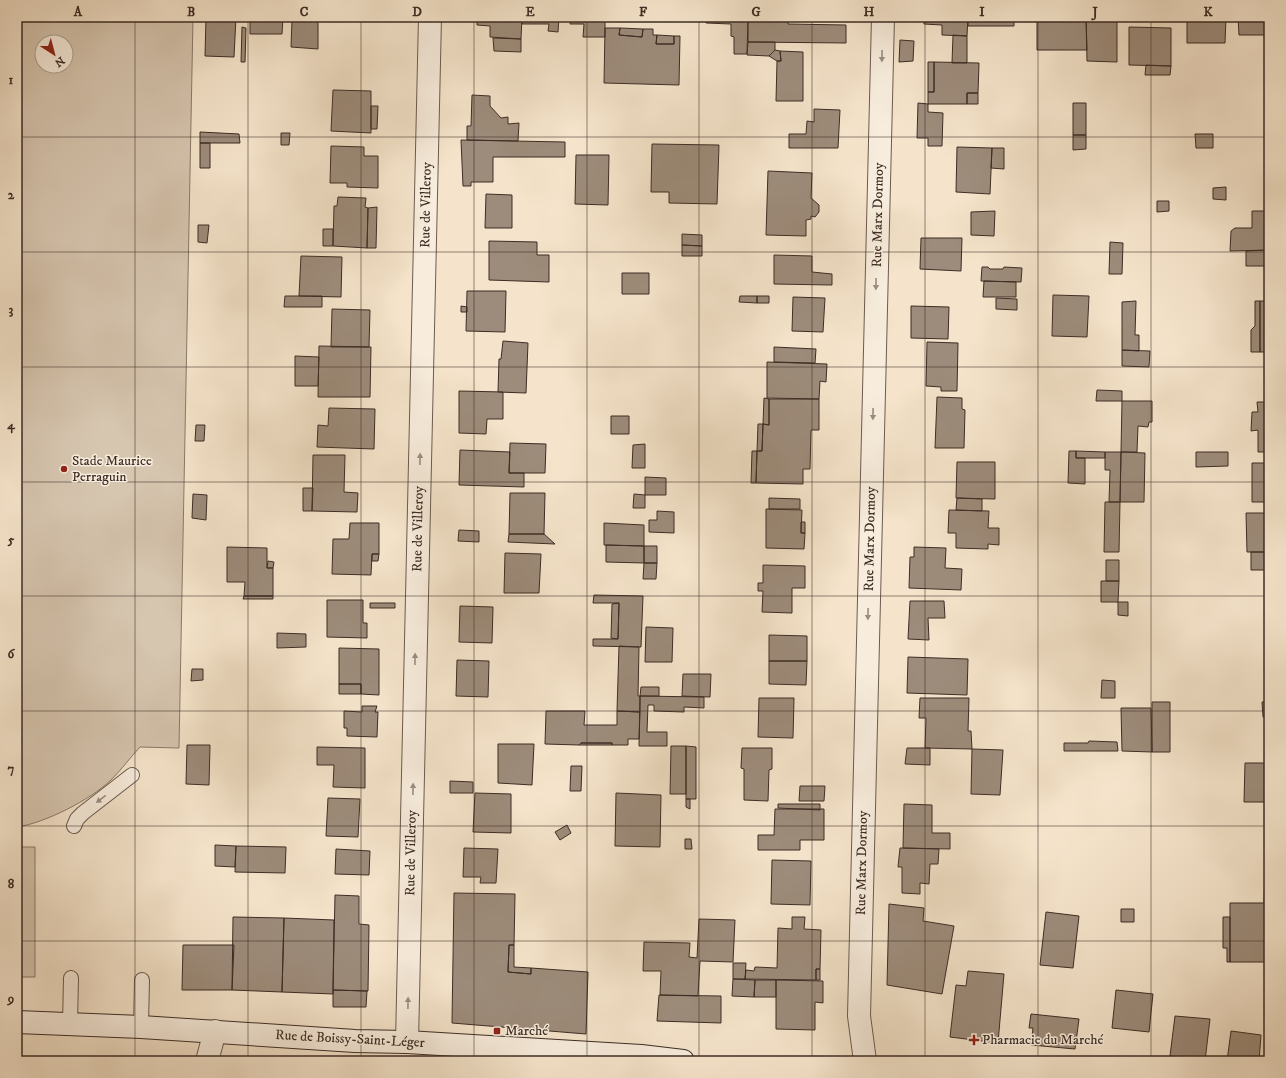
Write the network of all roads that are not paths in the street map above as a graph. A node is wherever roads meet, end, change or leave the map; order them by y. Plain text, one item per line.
1 (430, 17) edge
2 (883, 17) edge
3 (132, 775) dead end
4 (74, 826) dead end
5 (71, 978) dead end
6 (142, 980) dead end
7 (17, 1022) edge
8 (70, 1025) junction
9 (141, 1027) junction
10 (215, 1031) junction
11 (407, 1042) junction
12 (207, 1061) edge
13 (683, 1061) edge
14 (865, 1061) edge

11 -> 1 street, Rue de Villeroy
2 -> 14 street, Rue Marx Dormoy
3 -> 4 lane
5 - 8 lane
6 - 9 lane
7 - 8 street, Rue de Boissy-Saint-Léger
8 - 9 street, Rue de Boissy-Saint-Léger
9 - 10 street, Rue de Boissy-Saint-Léger
10 - 11 street, Rue de Boissy-Saint-Léger
10 - 12 street
11 - 13 street, Rue de Boissy-Saint-Léger

